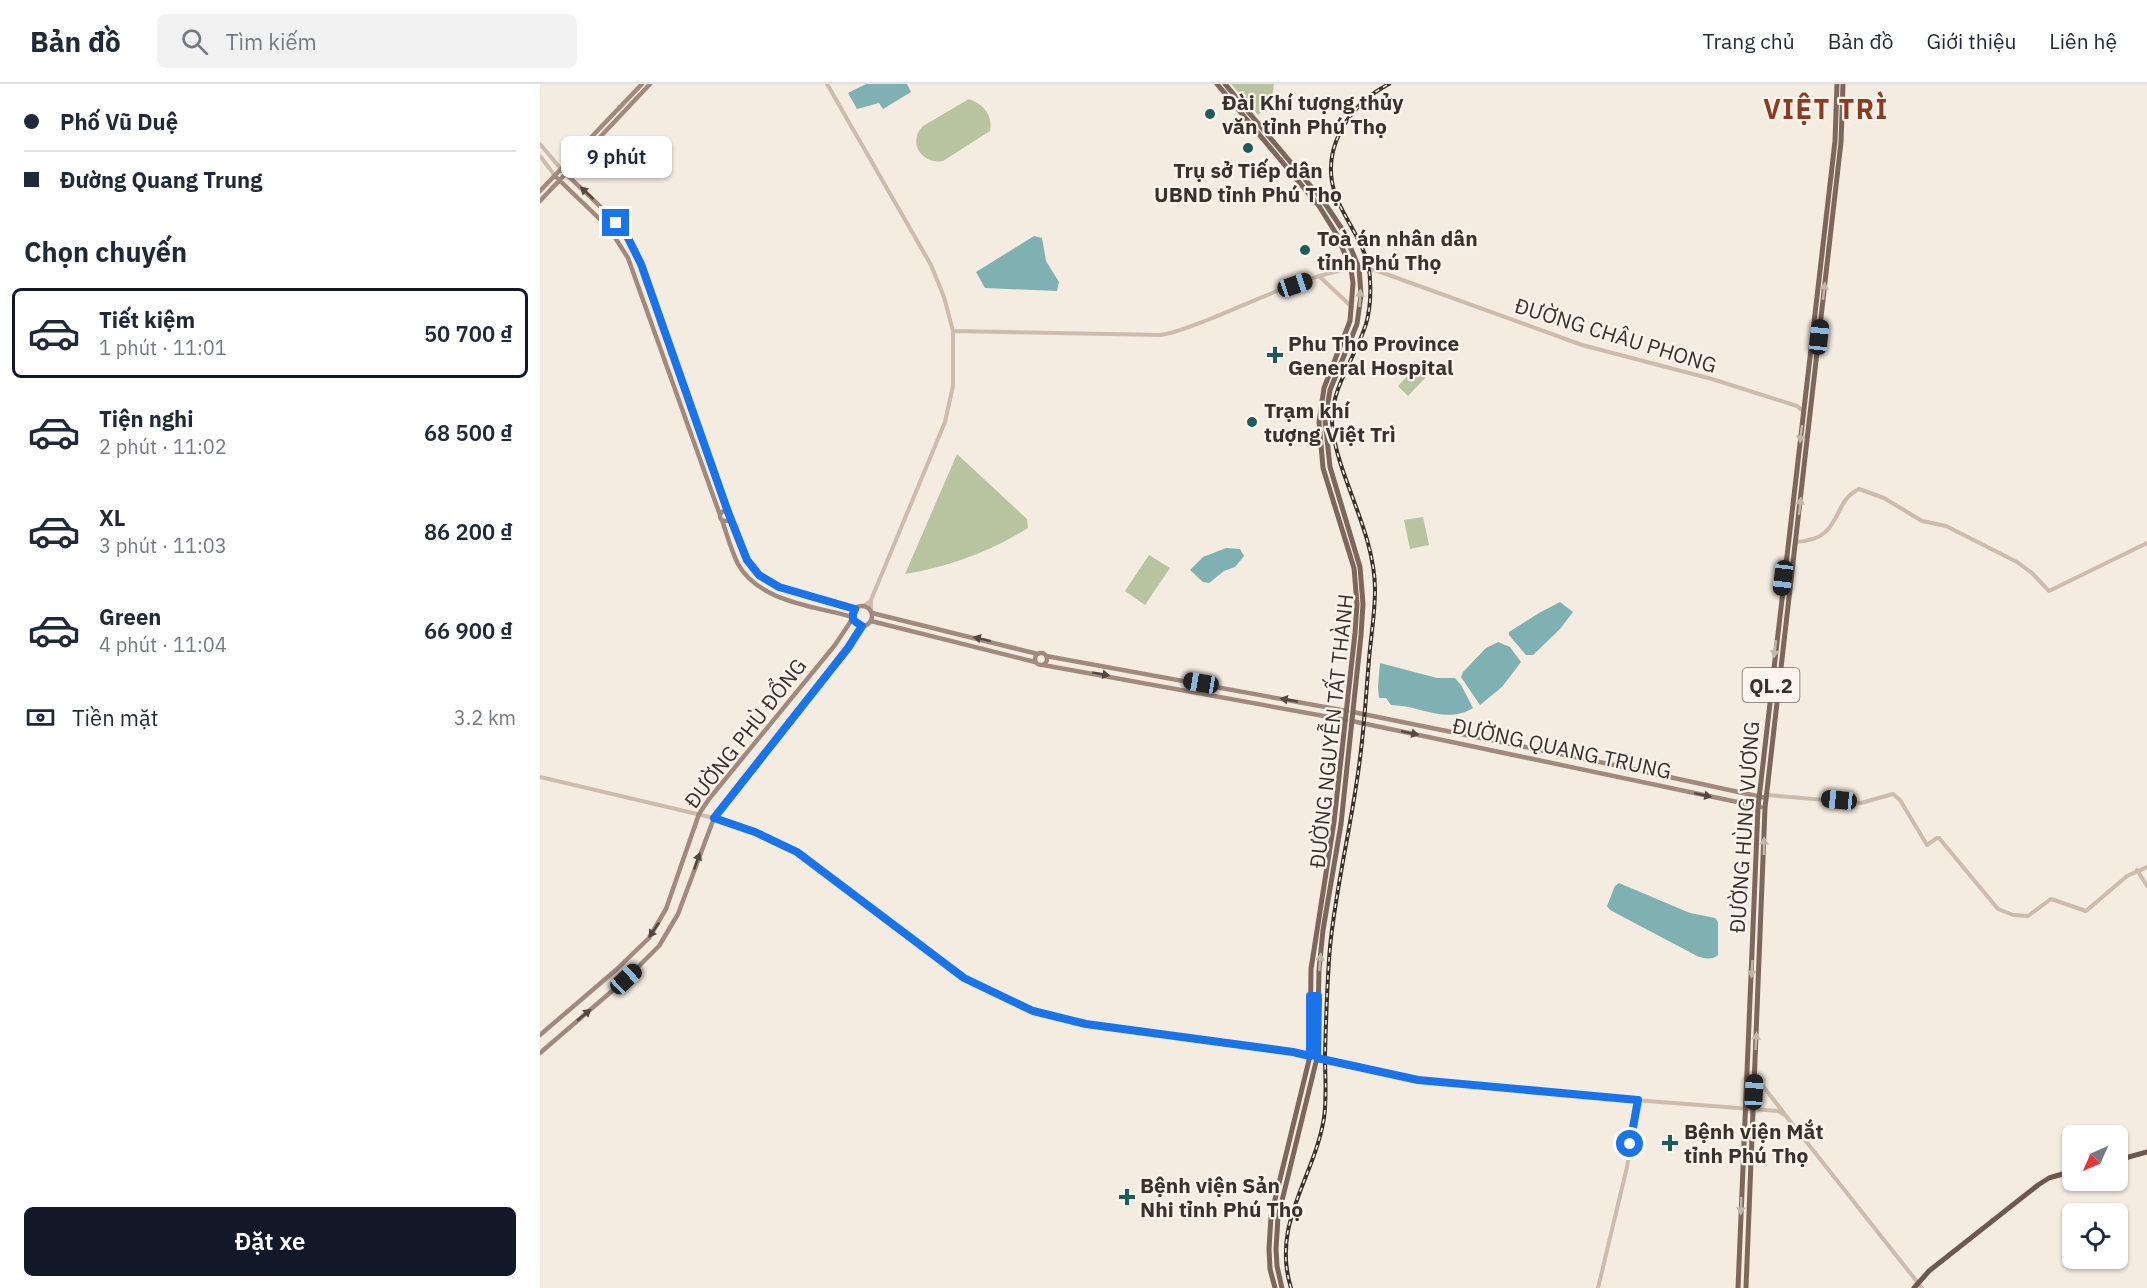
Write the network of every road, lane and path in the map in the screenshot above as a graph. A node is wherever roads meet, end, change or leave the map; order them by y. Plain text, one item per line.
1 (642, 84) edge
2 (650, 84) edge
3 (827, 84) edge
4 (1217, 84) edge
5 (1225, 84) edge
6 (1837, 84) edge
7 (1844, 84) edge
8 (540, 144) edge
9 (540, 156) edge
10 (563, 172) junction
11 (557, 178) junction
12 (540, 191) edge
13 (1316, 196) junction
14 (540, 201) edge
15 (1359, 268) junction
16 (1351, 269) junction
17 (1320, 277) junction
18 (1352, 308) junction
19 (953, 332) junction
20 (1341, 347) junction
21 (1348, 349) junction
22 (1801, 407) junction
23 (729, 514) junction
24 (721, 517) junction
25 (1795, 542) junction
26 (2147, 543) edge
27 (871, 600) junction
28 (864, 606) junction
29 (855, 609) junction
30 (871, 611) junction
31 (853, 617) junction
32 (1778, 619) junction
33 (1786, 620) junction
34 (871, 621) junction
35 (862, 626) junction
36 (1038, 654) junction
37 (1046, 656) junction
38 (1035, 663) junction
39 (1043, 665) junction
40 (1310, 704) junction
41 (1350, 711) junction
42 (1309, 712) junction
43 (1349, 720) junction
44 (540, 777) edge
45 (1340, 795) junction
46 (1759, 797) junction
47 (1767, 797) junction
48 (1747, 804) junction
49 (1758, 807) junction
50 (1765, 808) junction
51 (699, 814) junction
52 (1757, 816) junction
53 (714, 818) junction
54 (2147, 867) edge
55 (2137, 870) junction
56 (2147, 886) edge
57 (1310, 996) junction
58 (1318, 996) junction
59 (546, 1029) junction
60 (540, 1035) edge
61 (556, 1039) junction
62 (540, 1053) edge
63 (1310, 1056) junction
64 (1317, 1058) junction
65 (1755, 1076) junction
66 (1638, 1100) junction
67 (1746, 1101) junction
68 (1738, 1107) junction
69 (1746, 1108) junction
70 (1753, 1108) junction
71 (1745, 1115) junction
72 (1786, 1116) junction
73 (1297, 1124) junction
74 (2147, 1152) edge
75 (2128, 1157) edge
76 (2062, 1174) edge
77 (1918, 1286) edge
78 (1275, 1288) edge
79 (1282, 1288) edge
80 (1598, 1288) edge
81 (1738, 1288) edge
82 (1746, 1288) edge

1 - 10 main road
2 - 10 main road
3 - 19 street
4 - 13 main road, ĐƯỜNG NGUYỄN TẤT THÀNH
5 - 13 main road, ĐƯỜNG NGUYỄN TẤT THÀNH
6 - 22 main road, ĐƯỜNG HÙNG VƯƠNG / QL.2
25 -> 7 main road, ĐƯỜNG HÙNG VƯƠNG / QL.2
8 - 10 street
9 - 11 street
10 - 11 main road
23 -> 10 main road
11 - 12 main road
11 - 14 main road
11 - 24 main road
13 - 15 main road, ĐƯỜNG NGUYỄN TẤT THÀNH
13 - 16 main road, ĐƯỜNG NGUYỄN TẤT THÀNH
21 -> 15 main road, ĐƯỜNG NGUYỄN TẤT THÀNH
15 - 22 street, ĐƯỜNG CHÂU PHONG
16 - 17 street
16 - 18 main road, ĐƯỜNG NGUYỄN TẤT THÀNH
17 - 18 street
17 - 19 street
18 - 20 main road, ĐƯỜNG NGUYỄN TẤT THÀNH
19 - 27 street
20 - 21 main road
20 - 41 main road, ĐƯỜNG NGUYỄN TẤT THÀNH
21 - 41 main road, ĐƯỜNG NGUYỄN TẤT THÀNH
22 -> 32 main road, ĐƯỜNG HÙNG VƯƠNG / QL.2
23 - 24 main road
23 - 24 main road
23 - 29 main road
24 - 31 main road
25 - 26 street
25 - 33 main road, ĐƯỜNG HÙNG VƯƠNG / QL.2
27 - 28 street
27 - 30 street
28 - 29 main road
28 - 30 main road
29 - 31 main road
30 - 34 main road
36 -> 30 main road
31 - 35 main road
31 - 51 main road, ĐƯỜNG PHÙ ĐỔNG
32 - 33 main road
32 -> 46 main road, ĐƯỜNG HÙNG VƯƠNG / QL.2
33 - 47 main road, ĐƯỜNG HÙNG VƯƠNG / QL.2
34 - 35 main road
34 - 38 main road
35 - 53 main road, ĐƯỜNG PHÙ ĐỔNG
36 - 37 main road
36 - 38 main road
37 - 39 main road
40 -> 37 main road, ĐƯỜNG QUANG TRUNG
38 - 39 main road
39 -> 42 main road, ĐƯỜNG QUANG TRUNG
40 - 41 main road, ĐƯỜNG QUANG TRUNG
40 - 42 main road
41 - 43 main road, ĐƯỜNG NGUYỄN TẤT THÀNH
41 - 46 main road, ĐƯỜNG QUANG TRUNG
42 - 43 main road, ĐƯỜNG QUANG TRUNG
43 - 45 main road, ĐƯỜNG NGUYỄN TẤT THÀNH
43 -> 48 main road, ĐƯỜNG QUANG TRUNG
44 - 51 street
45 - 57 main road, ĐƯỜNG NGUYỄN TẤT THÀNH
58 -> 45 main road, ĐƯỜNG NGUYỄN TẤT THÀNH
46 - 47 main road, ĐƯỜNG QUANG TRUNG
46 - 49 main road, ĐƯỜNG HÙNG VƯƠNG / QL.2
47 - 50 main road, ĐƯỜNG HÙNG VƯƠNG / QL.2
47 - 55 street
48 - 49 main road, ĐƯỜNG QUANG TRUNG
48 - 52 main road
49 - 50 main road, ĐƯỜNG QUANG TRUNG
49 - 52 main road, ĐƯỜNG HÙNG VƯƠNG / QL.2
65 -> 50 main road, ĐƯỜNG HÙNG VƯƠNG / QL.2
51 - 53 street
51 -> 59 main road, ĐƯỜNG PHÙ ĐỔNG
52 -> 67 main road, ĐƯỜNG HÙNG VƯƠNG / QL.2
61 -> 53 main road, ĐƯỜNG PHÙ ĐỔNG
53 - 63 street
54 - 55 street
55 - 56 street
57 - 58 main road
57 - 63 main road, ĐƯỜNG NGUYỄN TẤT THÀNH
58 - 64 main road, ĐƯỜNG NGUYỄN TẤT THÀNH
59 - 60 main road, ĐƯỜNG PHÙ ĐỔNG
59 - 61 main road
61 - 62 main road, ĐƯỜNG PHÙ ĐỔNG
63 - 73 main road, ĐƯỜNG NGUYỄN TẤT THÀNH
64 - 66 street
64 - 73 main road, ĐƯỜNG NGUYỄN TẤT THÀNH
65 - 70 main road, ĐƯỜNG HÙNG VƯƠNG / QL.2
65 - 72 street
66 - 68 street
66 - 80 street
67 - 68 street
67 - 69 main road, ĐƯỜNG HÙNG VƯƠNG / QL.2
68 - 69 street
68 - 71 street
69 - 70 street
69 - 71 main road, ĐƯỜNG HÙNG VƯƠNG / QL.2
70 - 72 street
70 - 82 main road, ĐƯỜNG HÙNG VƯƠNG / QL.2
71 -> 81 main road, ĐƯỜNG HÙNG VƯƠNG / QL.2
72 - 77 street
73 - 78 main road, ĐƯỜNG NGUYỄN TẤT THÀNH
73 - 79 main road, ĐƯỜNG NGUYỄN TẤT THÀNH
74 - 75 highway
76 - 77 highway

